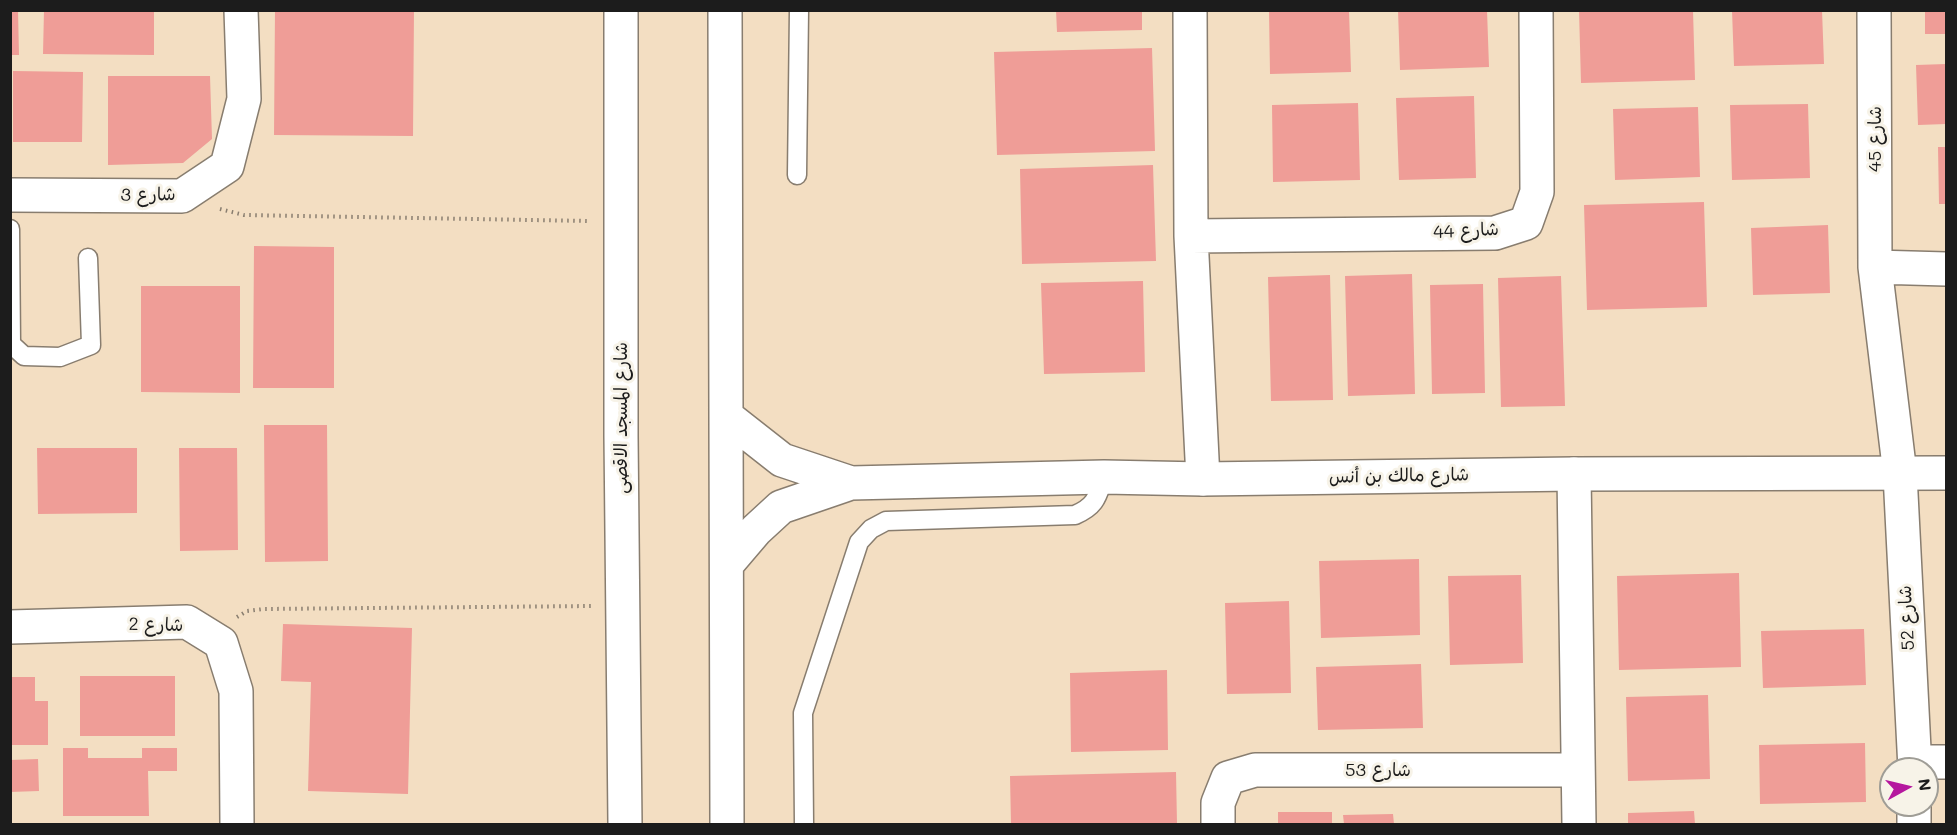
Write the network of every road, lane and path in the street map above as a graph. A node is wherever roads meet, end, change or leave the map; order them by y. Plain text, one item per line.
1 (241, 10) edge
2 (621, 10) edge
3 (725, 10) edge
4 (799, 10) edge
5 (1190, 10) edge
6 (1536, 10) edge
7 (1874, 10) edge
8 (797, 176) dead end
9 (10, 195) edge
10 (182, 196) junction
11 (621, 222) junction
12 (10, 229) edge
13 (1191, 236) junction
14 (88, 258) dead end
15 (1875, 267) junction
16 (1947, 269) edge
17 (726, 416) junction
18 (1947, 473) edge
19 (1574, 474) junction
20 (1900, 474) junction
21 (1104, 477) junction
22 (1203, 479) junction
23 (851, 483) junction
24 (727, 564) junction
25 (623, 606) junction
26 (10, 627) edge
27 (221, 643) junction
28 (1924, 757) edge
29 (1578, 770) junction
30 (237, 825) edge
31 (625, 825) edge
32 (727, 825) edge
33 (804, 825) edge
34 (1218, 825) edge
35 (1579, 825) edge

1 - 10 street, شارع 3
2 - 11 street, شارع المسجد الاقصى
3 - 17 street
4 - 8 lane
5 - 13 street
6 - 13 street, شارع 44
7 - 15 street, شارع 45
9 - 10 street, شارع 3
10 - 11 path
11 - 25 street, شارع المسجد الاقصى
12 - 14 lane
13 - 22 street
15 - 16 street
15 - 20 street, شارع 45
17 - 23 street, شارع مالك بن أنس
17 - 24 street
18 - 20 street, شارع مالك بن أنس
19 - 20 street, شارع مالك بن أنس
19 - 22 street, شارع مالك بن أنس
19 - 29 street
20 - 28 street, شارع 52
21 - 22 street, شارع مالك بن أنس
21 - 23 street, شارع مالك بن أنس
21 - 33 lane
23 - 24 street, شارع مالك بن أنس
24 - 32 street
25 - 27 path
25 - 31 street, شارع المسجد الاقصى
26 - 27 street, شارع 2
27 - 30 street
29 - 34 street, شارع 53
29 - 35 street

